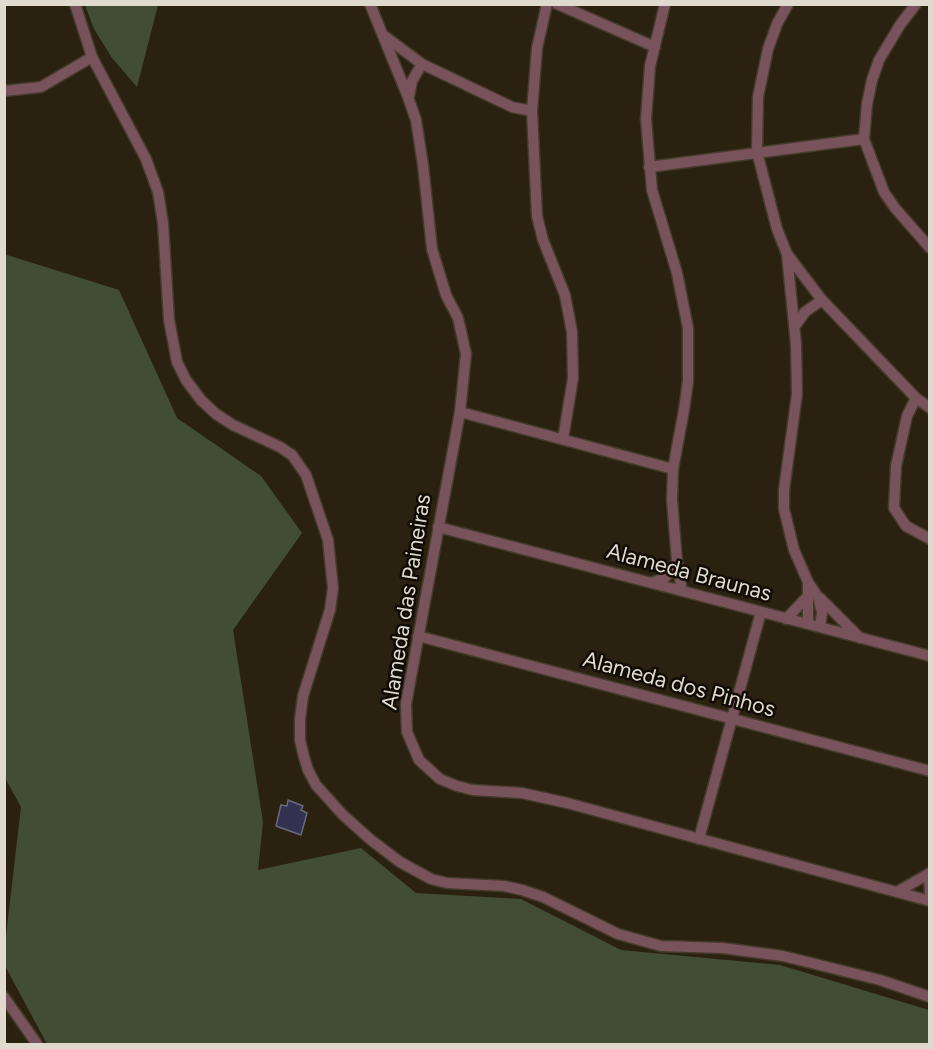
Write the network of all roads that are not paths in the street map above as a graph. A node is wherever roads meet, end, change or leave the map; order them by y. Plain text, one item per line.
1 (75, 4) edge
2 (369, 4) edge
3 (547, 4) edge
4 (557, 4) edge
5 (665, 4) edge
6 (788, 4) edge
7 (916, 4) edge
8 (383, 35) junction
9 (655, 47) junction
10 (406, 52) junction
11 (92, 57) junction
12 (394, 63) junction
13 (422, 64) junction
14 (4, 91) edge
15 (408, 97) junction
16 (532, 111) junction
17 (864, 139) junction
18 (758, 152) junction
19 (649, 167) junction
20 (930, 248) edge
21 (788, 254) junction
22 (809, 284) junction
23 (792, 300) junction
24 (822, 300) junction
25 (795, 326) junction
26 (916, 398) junction
27 (930, 408) edge
28 (460, 412) junction
29 (562, 439) junction
30 (673, 469) junction
31 (438, 527) junction
32 (930, 539) edge
33 (677, 561) junction
34 (651, 583) junction
35 (682, 591) junction
36 (812, 597) junction
37 (761, 612) junction
38 (786, 619) junction
39 (808, 624) junction
40 (820, 627) junction
41 (418, 636) junction
42 (860, 638) junction
43 (930, 656) edge
44 (733, 719) junction
45 (930, 771) edge
46 (699, 839) junction
47 (929, 874) edge
48 (897, 892) junction
49 (930, 898) edge
50 (4, 997) edge
51 (930, 997) edge
52 (37, 1044) edge

1 - 11 street
2 - 8 street, Alameda das Paineiras
3 - 16 street
4 - 9 street
5 - 9 street
6 - 18 street
7 - 17 street
8 - 10 street
8 - 12 street, Alameda das Paineiras
9 - 19 street
10 - 12 street
10 - 13 street
11 - 14 street
11 - 51 street
12 - 15 street, Alameda das Paineiras
13 - 15 street
13 - 16 street
15 - 28 street, Alameda das Paineiras
16 - 29 street
17 - 18 street
17 - 20 street
18 - 19 street
18 - 21 street
19 - 30 street
21 - 22 street
21 - 23 street
22 - 23 street
22 - 24 street
23 - 25 street
24 - 25 street
24 - 26 street
25 - 36 street
26 - 27 street
26 - 32 street
28 - 29 street
28 - 31 street, Alameda das Paineiras
29 - 30 street
30 - 33 street
31 - 34 street, Alameda Braunas
31 - 41 street, Alameda das Paineiras
33 - 34 street
33 - 35 street
34 - 35 street, Alameda Braunas
35 - 37 street, Alameda Braunas
36 - 38 street
36 - 39 street
36 - 40 street
36 - 42 street
37 - 38 street, Alameda Braunas
37 - 44 street
38 - 39 street, Alameda Braunas
39 - 40 street, Alameda Braunas
40 - 42 street, Alameda Braunas
41 - 44 street, Alameda dos Pinhos
41 - 46 street, Alameda das Paineiras
42 - 43 street, Alameda Braunas
44 - 45 street, Alameda dos Pinhos
44 - 46 street
46 - 48 street, Alameda das Paineiras
47 - 48 street
47 - 49 street
48 - 49 street, Alameda das Paineiras
50 - 52 street

